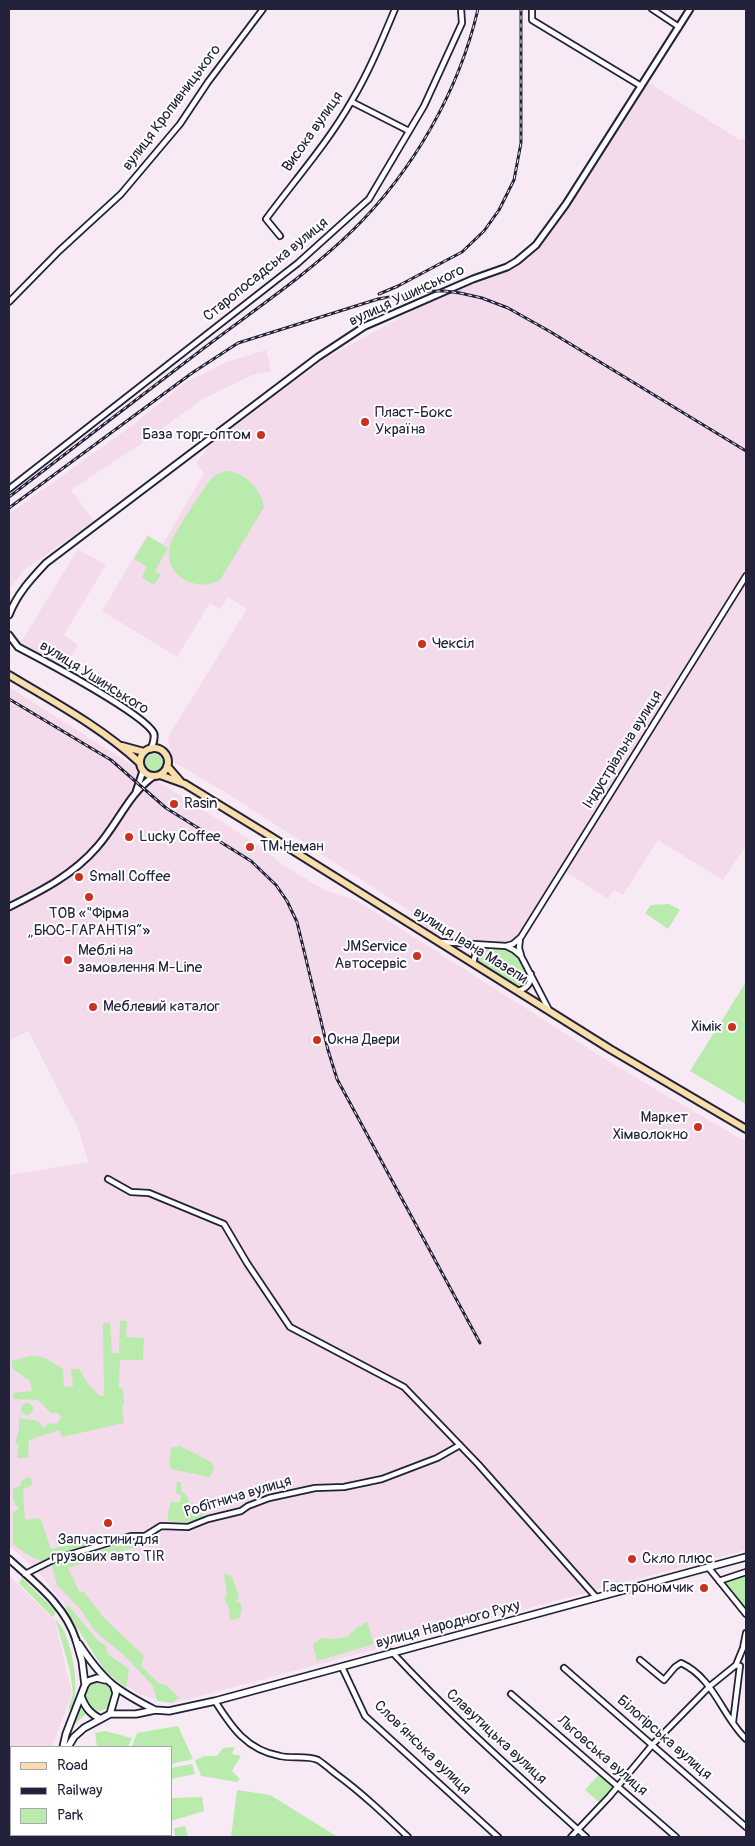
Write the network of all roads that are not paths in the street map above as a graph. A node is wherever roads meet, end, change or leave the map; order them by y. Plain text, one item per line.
1 (263, 9) edge
2 (395, 9) edge
3 (461, 9) edge
4 (532, 9) edge
5 (652, 9) edge
6 (690, 9) edge
7 (678, 26) junction
8 (641, 86) junction
9 (352, 102) junction
10 (409, 131) junction
11 (280, 236) dead end
12 (9, 302) edge
13 (9, 489) edge
14 (746, 576) edge
15 (9, 615) edge
16 (9, 635) edge
17 (9, 675) edge
18 (121, 745) junction
19 (148, 750) junction
20 (140, 762) junction
21 (167, 766) junction
22 (143, 771) junction
23 (157, 775) junction
24 (181, 782) junction
25 (135, 794) junction
26 (9, 907) edge
27 (521, 937) junction
28 (439, 941) junction
29 (483, 946) junction
30 (506, 946) junction
31 (521, 956) junction
32 (473, 963) junction
33 (531, 973) junction
34 (518, 991) junction
35 (550, 1012) junction
36 (746, 1129) edge
37 (108, 1179) dead end
38 (460, 1445) junction
39 (746, 1557) edge
40 (9, 1559) edge
41 (708, 1567) junction
42 (746, 1572) edge
43 (25, 1574) junction
44 (719, 1581) junction
45 (596, 1597) junction
46 (746, 1614) edge
47 (746, 1633) edge
48 (76, 1640) junction
49 (392, 1652) junction
50 (640, 1660) dead end
51 (736, 1665) junction
52 (342, 1668) junction
53 (564, 1668) dead end
54 (105, 1680) junction
55 (85, 1685) junction
56 (113, 1686) junction
57 (710, 1686) junction
58 (511, 1694) dead end
59 (81, 1696) junction
60 (215, 1701) junction
61 (155, 1710) junction
62 (110, 1714) junction
63 (101, 1719) junction
64 (733, 1722) junction
65 (746, 1739) edge
66 (653, 1744) junction
67 (63, 1746) edge
68 (69, 1746) edge
69 (618, 1786) junction
70 (746, 1827) edge
71 (578, 1830) junction
72 (408, 1837) edge
73 (498, 1837) edge
74 (571, 1837) edge
75 (586, 1837) edge
76 (676, 1837) edge

1 - 12 street, вулиця Кропивницького
2 - 9 street, Висока вулиця
3 - 10 street, Старопосадська вулиця
4 - 8 street
5 - 7 street
6 - 7 street, вулиця Ушинського
7 - 8 street, вулиця Ушинського
8 - 15 street, вулиця Ушинського
9 - 10 street
9 - 11 street, Висока вулиця
10 - 13 street, Старопосадська вулиця
14 - 27 street, Індустріальна вулиця
16 - 19 street, вулиця Ушинського
17 - 18 main road, вулиця Івана Мазепи
18 - 19 main road, вулиця Івана Мазепи
18 - 20 main road, вулиця Івана Мазепи
19 - 20 main road
19 - 21 main road, вулиця Івана Мазепи
20 - 22 main road, вулиця Івана Мазепи
21 - 23 main road
21 - 24 main road, вулиця Івана Мазепи
22 - 23 main road, вулиця Івана Мазепи
22 - 25 street
23 - 24 main road, вулиця Івана Мазепи
23 - 25 street
24 - 28 main road, вулиця Івана Мазепи
25 - 26 street
27 - 30 street, Індустріальна вулиця
27 - 31 street
28 - 29 street
28 - 32 main road, вулиця Івана Мазепи
29 - 30 street
29 - 32 street
30 - 31 street
31 - 33 street
32 - 34 main road, вулиця Івана Мазепи
33 - 34 street
33 - 35 street
34 - 35 main road, вулиця Івана Мазепи
35 - 36 main road, вулиця Івана Мазепи
37 - 38 street
38 - 43 street, Робітнича вулиця
38 - 45 street
39 - 41 main road, вулиця Народного Руху
40 - 43 street
41 - 44 street
41 - 45 main road, вулиця Народного Руху
42 - 44 street
43 - 48 street
44 - 46 street
45 - 49 main road, вулиця Народного Руху
47 - 51 street
48 - 54 main road
48 - 55 main road
49 - 52 main road, вулиця Народного Руху
49 - 71 street, Славутицька вулиця
50 - 57 street
51 - 57 street
51 - 64 street
52 - 60 main road, вулиця Народного Руху
52 - 73 street, Словʼянська вулиця
53 - 66 street, Білогірська вулиця
54 - 55 main road
54 - 56 main road
55 - 59 main road
56 - 61 main road
56 - 62 main road
57 - 64 street
57 - 66 street
58 - 69 street, Льговська вулиця
59 - 63 main road
59 - 67 main road
60 - 61 main road, вулиця Народного Руху
60 - 72 street
61 - 62 main road, вулиця Народного Руху
62 - 63 main road
63 - 68 main road
64 - 65 street
66 - 69 street
66 - 70 street, Білогірська вулиця
69 - 71 street
69 - 76 street, Льговська вулиця
71 - 74 street
71 - 75 street, Славутицька вулиця

